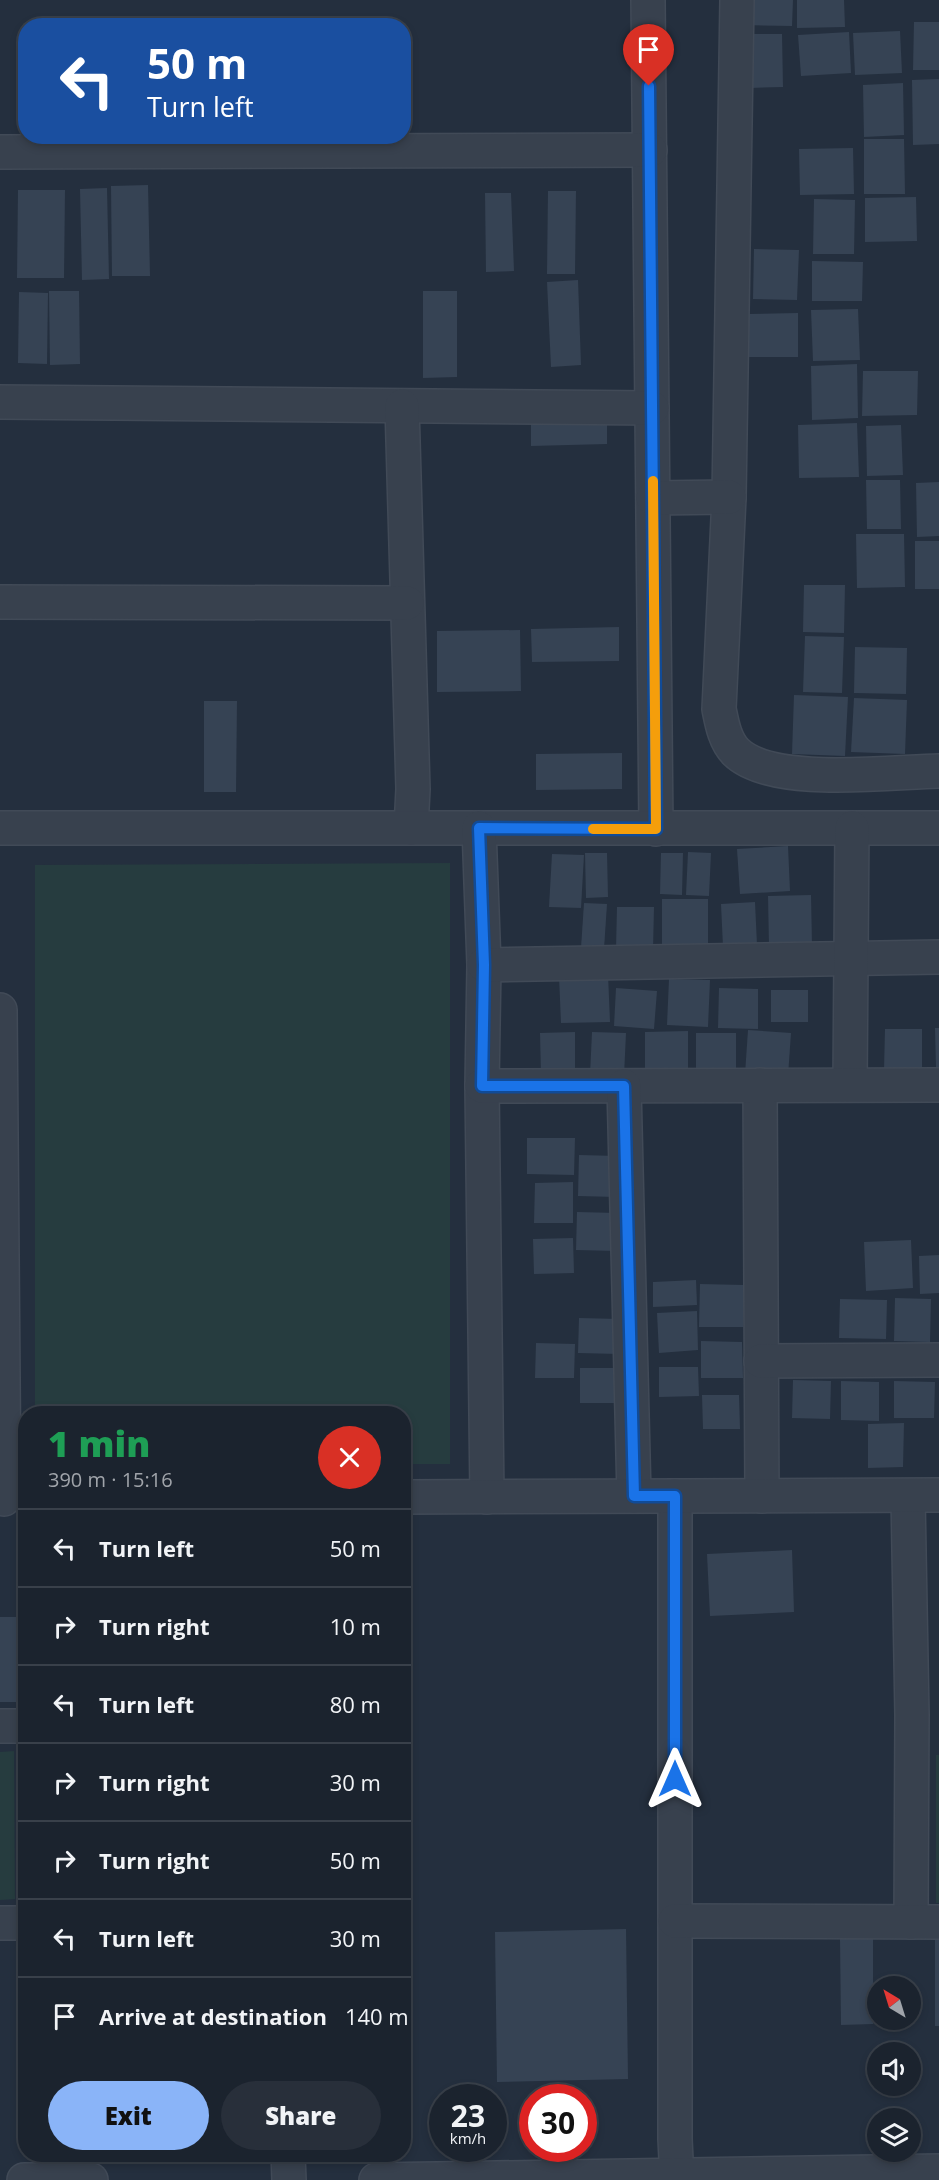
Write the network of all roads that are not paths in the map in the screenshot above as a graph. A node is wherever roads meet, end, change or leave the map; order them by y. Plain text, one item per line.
1 (648, 0) edge
2 (737, 0) edge
3 (650, 150) junction
4 (0, 152) edge
5 (0, 402) edge
6 (402, 406) junction
7 (652, 408) junction
8 (729, 496) junction
9 (653, 498) junction
10 (0, 602) edge
11 (406, 603) junction
12 (939, 771) edge
13 (0, 828) edge
14 (411, 828) junction
15 (479, 828) junction
16 (852, 828) junction
17 (939, 828) edge
18 (656, 829) junction
19 (939, 957) edge
20 (851, 958) junction
21 (484, 965) junction
22 (0, 1010) edge
23 (850, 1084) junction
24 (760, 1085) junction
25 (939, 1085) edge
26 (482, 1086) junction
27 (624, 1086) junction
28 (939, 1360) edge
29 (761, 1361) junction
30 (634, 1496) junction
31 (675, 1496) junction
32 (762, 1496) junction
33 (924, 1496) edge
34 (411, 1497) edge
35 (487, 1497) junction
36 (10, 1499) edge
37 (926, 1716) edge
38 (0, 1726) edge
39 (18, 1726) edge
40 (675, 1921) junction
41 (925, 1922) edge
42 (0, 1923) edge
43 (18, 1923) edge
44 (53, 2162) edge
45 (288, 2162) edge
46 (939, 2170) edge
47 (676, 2177) edge
48 (24, 2180) edge
49 (52, 2180) edge
50 (91, 2180) edge
51 (289, 2180) edge
52 (376, 2180) edge

1 - 3 street
2 - 8 street
3 - 4 street
3 - 7 street
5 - 6 street
6 - 7 street
6 - 11 street
7 - 9 street
8 - 9 street
8 - 12 street
9 - 18 street
10 - 11 street
11 - 14 street
13 - 14 street
14 - 15 street
15 - 18 street
15 - 21 street
16 - 17 street
16 - 18 street
16 - 20 street
19 - 20 street
20 - 21 street
20 - 23 street
21 - 26 street
22 - 36 street
23 - 24 street
23 - 25 street
24 - 27 street
24 - 29 street
26 - 27 street
26 - 35 street
27 - 30 street
28 - 29 street
29 - 32 street
30 - 31 street
30 - 35 street
31 - 32 street
31 - 40 street
32 - 33 street
33 - 37 street
34 - 35 street
37 - 41 street
38 - 39 street
40 - 41 street
40 - 47 street
42 - 43 street
44 - 49 street
45 - 51 street
46 - 47 street
47 - 52 street
48 - 49 street
49 - 50 street

